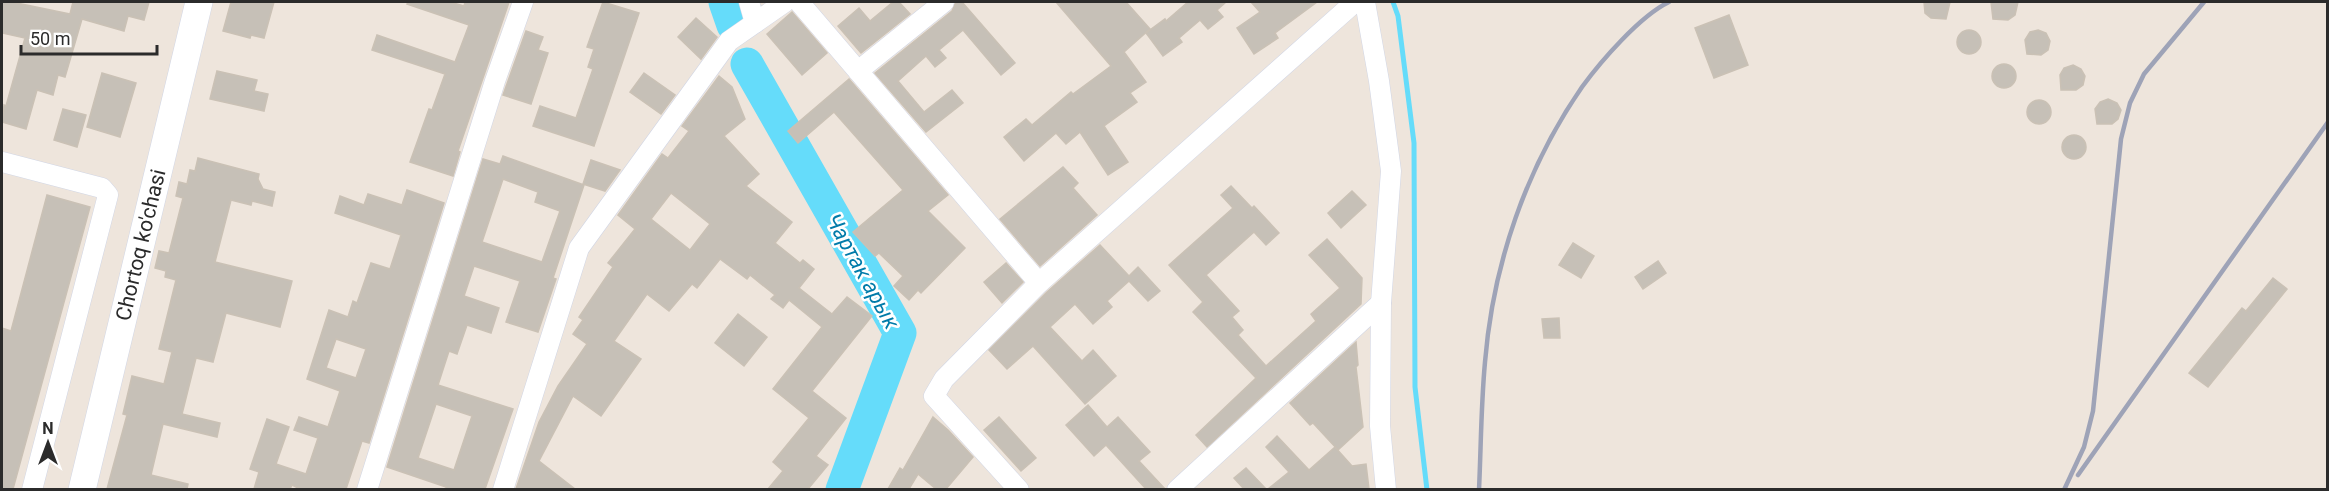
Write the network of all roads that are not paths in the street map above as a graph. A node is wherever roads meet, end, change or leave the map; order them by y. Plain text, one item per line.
1 (199, 2) edge
2 (523, 2) edge
3 (749, 2) edge
4 (785, 2) edge
5 (799, 2) edge
6 (944, 2) edge
7 (1355, 2) edge
8 (1365, 2) edge
9 (755, 23) junction
10 (858, 71) junction
11 (2, 162) edge
12 (1039, 283) junction
13 (1381, 303) junction
14 (32, 489) edge
15 (82, 489) edge
16 (367, 489) edge
17 (503, 489) edge
18 (1019, 489) edge
19 (1177, 489) edge
20 (1386, 489) edge

1 - 15 street, Chortoq ko'chasi
2 - 16 street
3 - 9 street
4 - 9 street
5 - 10 street
6 - 10 street
7 - 12 street
8 - 13 street
9 - 17 street
10 - 12 street
11 - 14 street
12 - 18 street
13 - 19 street
13 - 20 street

